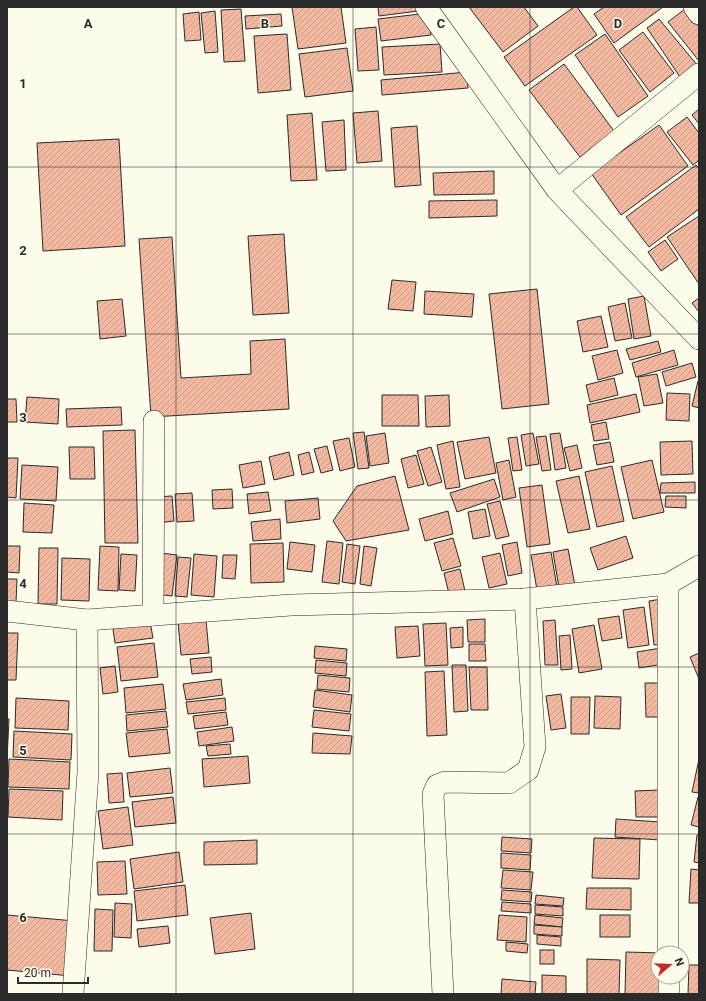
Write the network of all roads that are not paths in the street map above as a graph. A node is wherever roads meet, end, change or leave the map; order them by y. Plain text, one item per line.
1 (426, 7) edge
2 (694, 7) edge
3 (699, 14) edge
4 (699, 74) edge
5 (557, 190) junction
6 (699, 339) edge
7 (154, 421) dead end
8 (699, 566) edge
9 (668, 584) junction
10 (525, 599) junction
11 (7, 611) edge
12 (153, 615) junction
13 (87, 620) junction
14 (668, 945) edge
15 (73, 994) edge
16 (443, 994) edge

1 - 5 street
2 - 3 street
4 - 5 street
5 - 6 street
7 - 12 street
8 - 9 street
9 - 10 street
9 - 14 street
10 - 12 street
10 - 16 street
11 - 13 street
12 - 13 street
13 - 15 street

